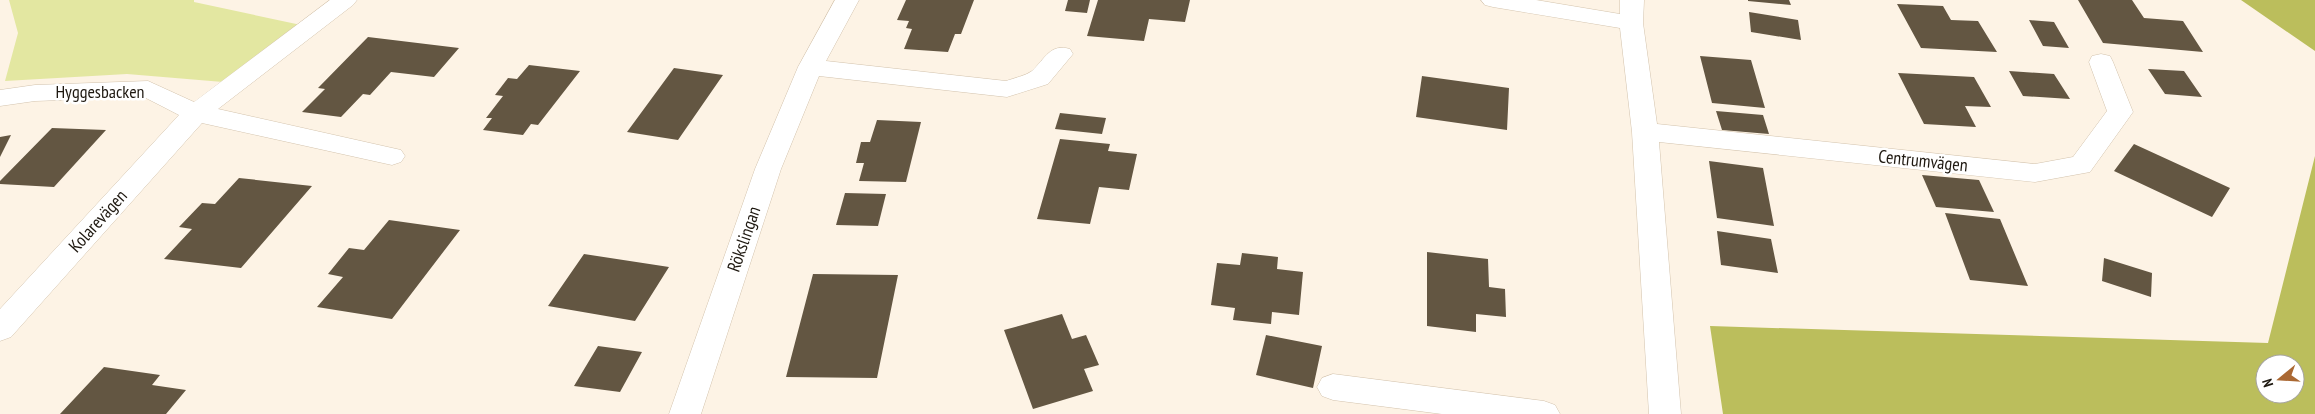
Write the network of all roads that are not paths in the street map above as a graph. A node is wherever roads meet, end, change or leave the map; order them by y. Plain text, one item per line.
1 (345, 0) edge
2 (847, 0) edge
3 (1492, 0) edge
4 (1632, 11) edge
5 (1060, 54) dead end
6 (2101, 62) dead end
7 (810, 67) junction
8 (0, 98) edge
9 (196, 113) junction
10 (1645, 132) junction
11 (392, 156) dead end
12 (0, 329) edge
13 (1333, 387) dead end
14 (685, 414) edge
15 (1544, 414) edge
16 (1664, 414) edge

1 - 9 street, Kolarevägen
2 - 7 street, Rökslingan
3 - 4 street
4 - 10 street
5 - 7 street
6 - 10 street, Centrumvägen
7 - 14 street, Rökslingan
8 - 9 street, Hyggesbacken
9 - 11 street
9 - 12 street, Kolarevägen
10 - 16 street
13 - 15 street

